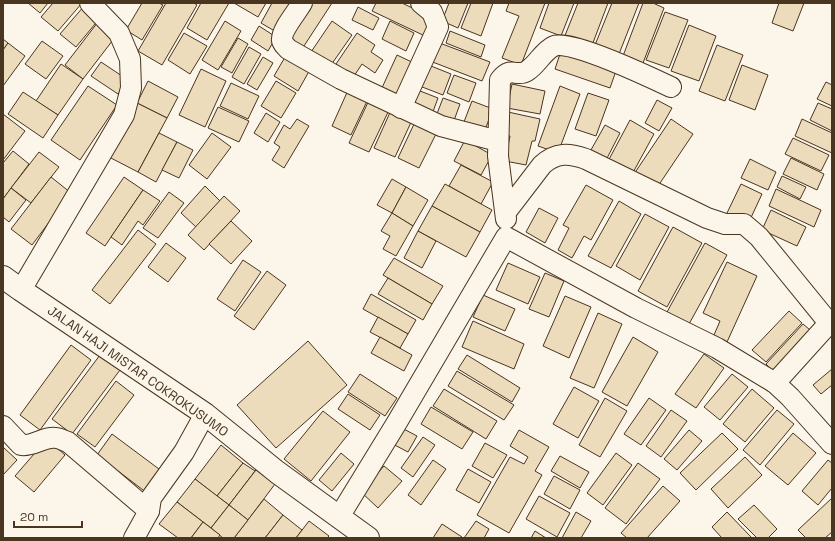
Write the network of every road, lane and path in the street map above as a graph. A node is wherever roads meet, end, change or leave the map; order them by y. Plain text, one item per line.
1 (90, 3) edge
2 (302, 3) edge
3 (421, 3) edge
4 (671, 86) dead end
5 (401, 108) junction
6 (498, 141) junction
7 (506, 212) junction
8 (506, 237) junction
9 (3, 277) edge
10 (21, 290) junction
11 (830, 322) edge
12 (775, 383) junction
13 (205, 414) junction
14 (3, 426) edge
15 (832, 444) edge
16 (149, 511) junction
17 (339, 517) junction
18 (134, 538) edge
19 (368, 538) edge

1 - 10 street
2 - 5 street
3 - 5 street
4 - 6 street
5 - 6 street
6 - 7 street
7 - 8 street
7 - 11 street
8 - 12 street
8 - 17 street
9 - 10 main road, JALAN HAJI MISTAR COKROKUSUMO
10 - 13 main road, JALAN HAJI MISTAR COKROKUSUMO
11 - 12 street
12 - 15 street
13 - 16 street
13 - 17 main road, JALAN HAJI MISTAR COKROKUSUMO
14 - 16 street
16 - 18 street
17 - 19 main road, JALAN HAJI MISTAR COKROKUSUMO

